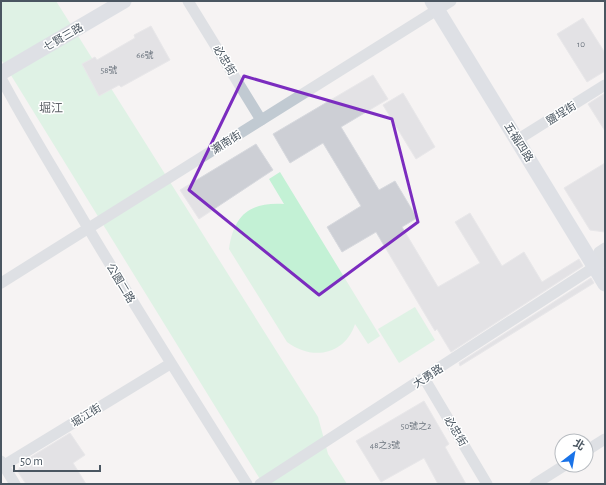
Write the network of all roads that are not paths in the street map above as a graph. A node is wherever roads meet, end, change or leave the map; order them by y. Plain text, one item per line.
1 (124, 1) edge
2 (188, 1) edge
3 (451, 1) edge
4 (435, 5) edge
5 (1, 73) edge
6 (1, 78) edge
7 (605, 85) edge
8 (261, 120) junction
9 (517, 140) junction
10 (88, 228) junction
11 (605, 248) edge
12 (602, 264) edge
13 (1, 283) edge
14 (605, 284) edge
15 (170, 364) junction
16 (424, 378) junction
17 (605, 439) edge
18 (594, 447) edge
19 (2, 464) edge
20 (554, 472) edge
21 (15, 484) edge
22 (247, 484) edge
23 (260, 484) edge
24 (487, 484) edge
25 (535, 484) edge

1 - 5 street, 七賢三路
2 - 8 street, 必忠街
3 - 4 street, 瀨南街
4 - 8 street, 瀨南街
4 - 9 street, 五福四路
6 - 10 street, 公園二路
7 - 9 street, 鹽埕街
8 - 10 street, 瀨南街
9 - 12 street, 五福四路
10 - 13 street, 瀨南街
10 - 15 street, 公園二路
11 - 12 street
12 - 14 street, 五福四路
12 - 16 street, 大勇路
15 - 19 street, 堀江街
15 - 22 street, 公園二路
16 - 23 street, 大勇路
16 - 24 street, 必忠街
17 - 18 street
19 - 21 street
20 - 25 street

